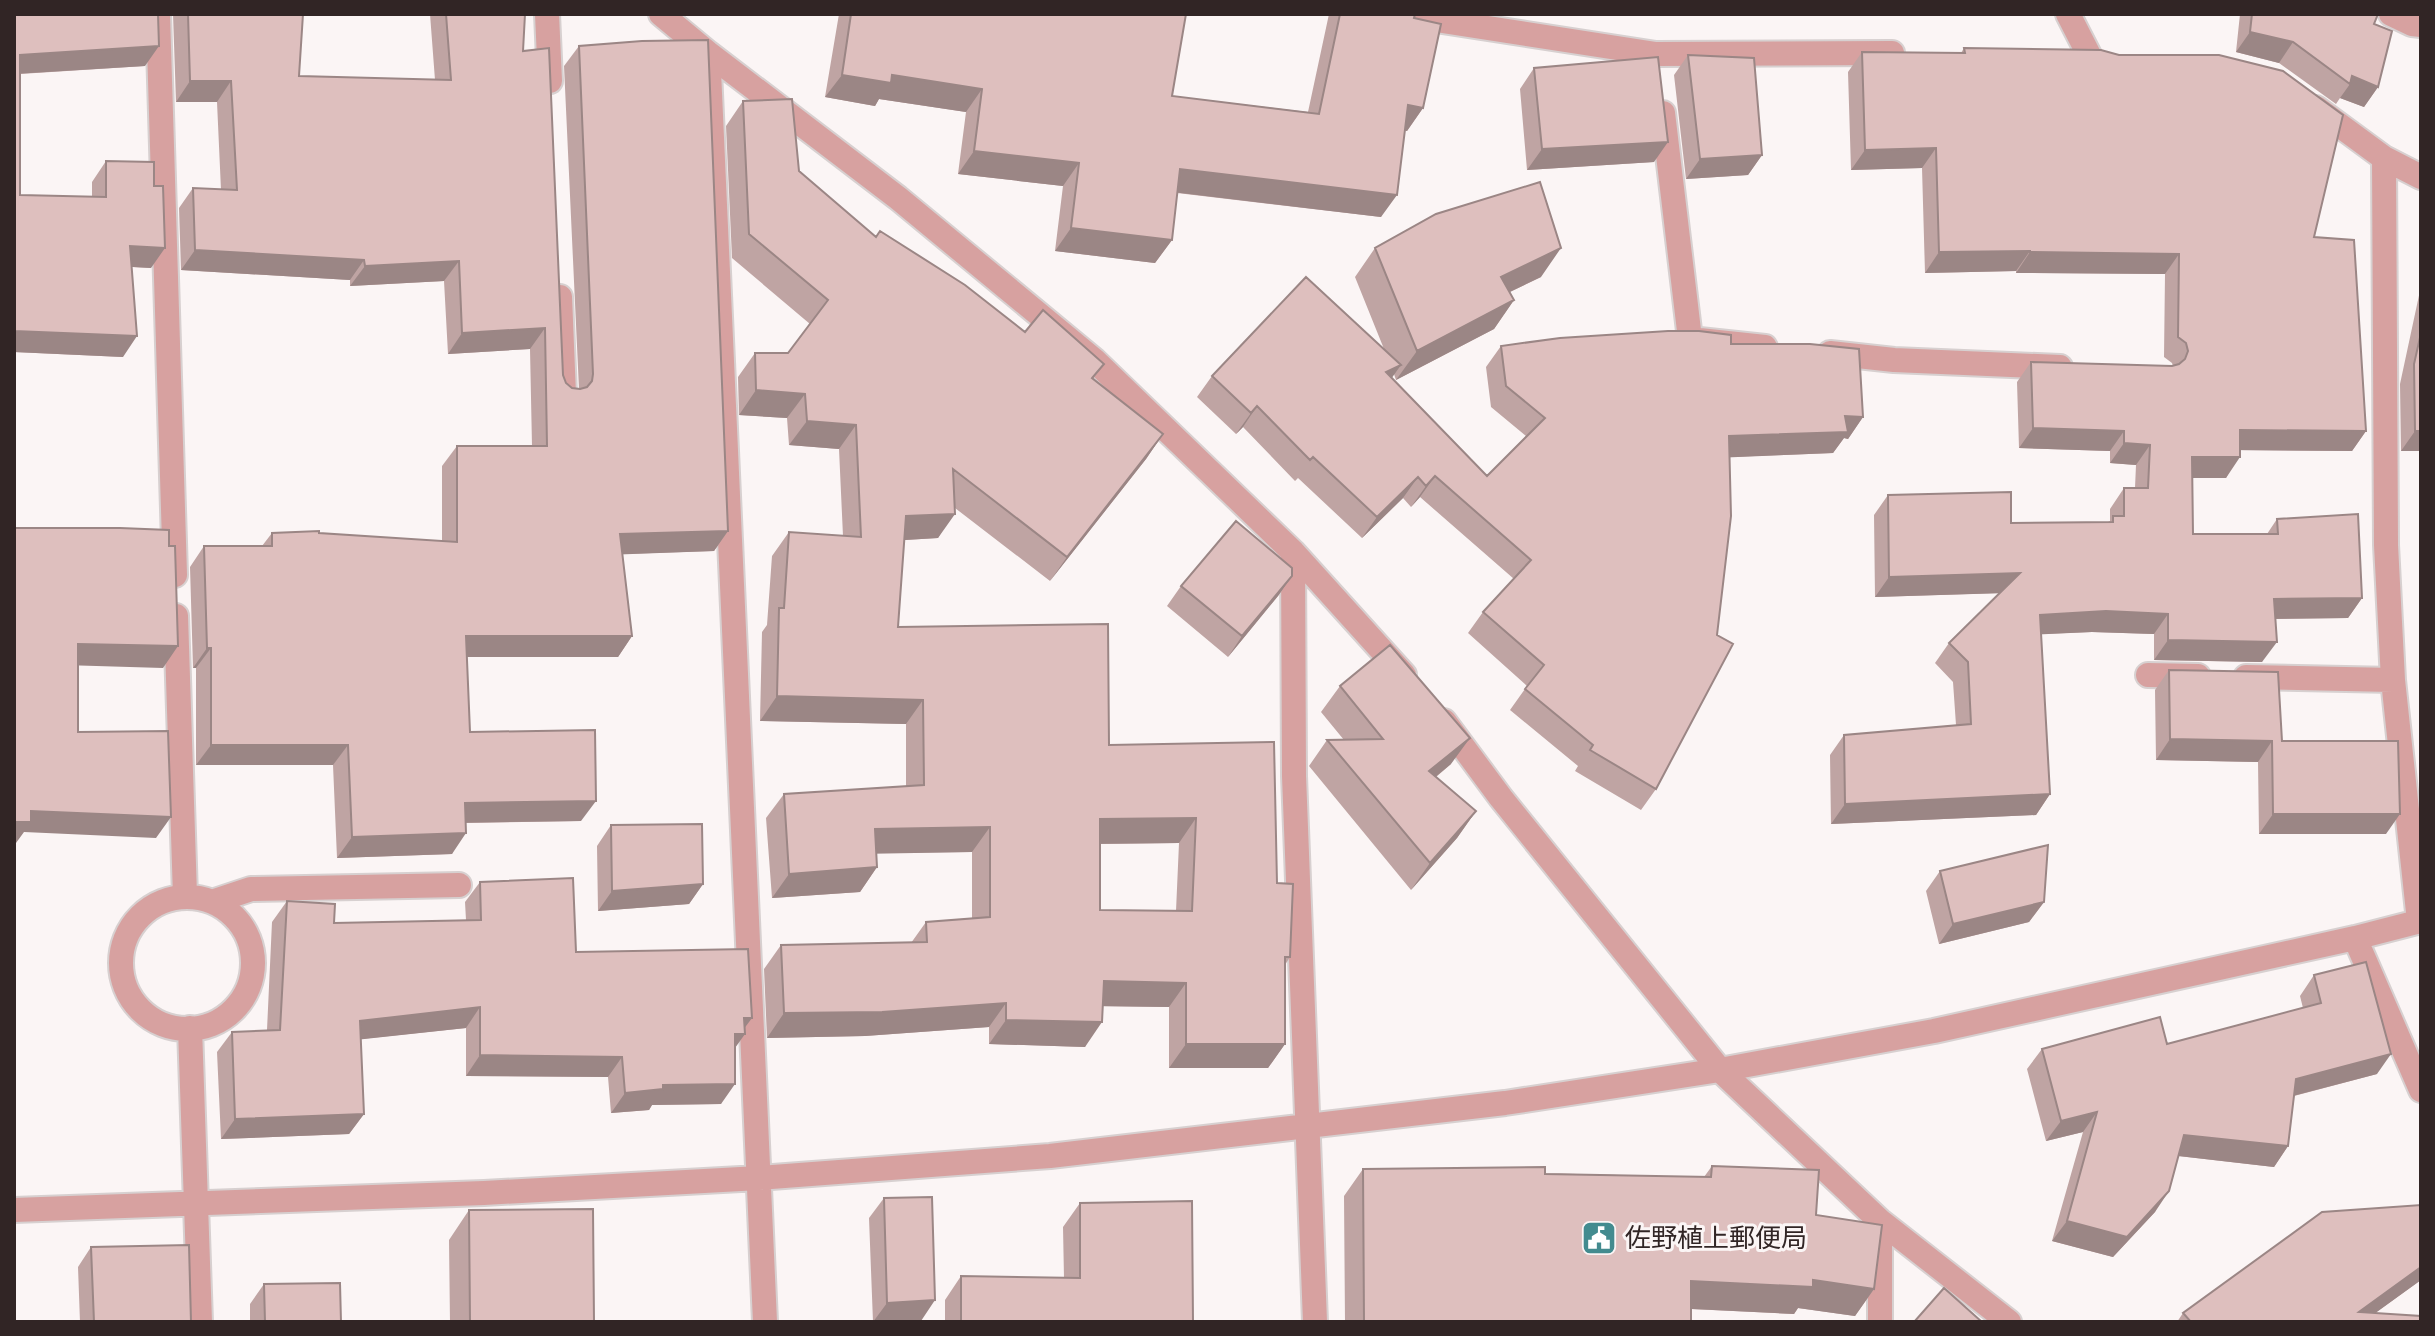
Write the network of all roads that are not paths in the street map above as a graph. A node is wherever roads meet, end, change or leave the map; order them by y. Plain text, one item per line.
1 (158, 14) edge
2 (547, 14) edge
3 (661, 14) edge
4 (1397, 14) edge
5 (2068, 14) edge
6 (2391, 14) edge
7 (2421, 25) edge
8 (708, 53) junction
9 (1917, 53) edge
10 (2058, 54) edge
11 (1658, 70) junction
12 (2299, 95) edge
13 (551, 109) edge
14 (2384, 158) junction
15 (2421, 177) edge
16 (558, 268) edge
17 (2081, 368) edge
18 (564, 395) edge
19 (1293, 552) junction
20 (2148, 675) dead end
21 (2393, 680) junction
22 (459, 885) dead end
23 (185, 896) junction
24 (215, 901) junction
25 (2420, 921) edge
26 (2355, 938) junction
27 (190, 1028) junction
28 (1720, 1070) junction
29 (2421, 1090) edge
30 (1306, 1126) junction
31 (759, 1178) junction
32 (196, 1204) junction
33 (14, 1210) edge
34 (1880, 1221) junction
35 (200, 1322) edge
36 (765, 1322) edge
37 (1315, 1322) edge
38 (1880, 1322) edge
39 (2009, 1322) edge

1 - 23 street
2 - 13 street
3 - 8 street
4 - 11 street
5 - 10 street
6 - 7 street
8 - 19 street
8 - 31 street
9 - 11 street
11 - 17 street
12 - 14 street
14 - 15 street
14 - 21 street
16 - 18 street
19 - 28 street
19 - 30 street
20 - 21 street
21 - 25 street
22 - 24 street
23 - 24 street
23 - 27 street
24 - 27 street
25 - 26 street
26 - 28 street
26 - 29 street
27 - 32 street
28 - 30 street
28 - 34 street
30 - 31 street
30 - 37 street
31 - 32 street
31 - 36 street
32 - 33 street
32 - 35 street
34 - 38 street
34 - 39 street

